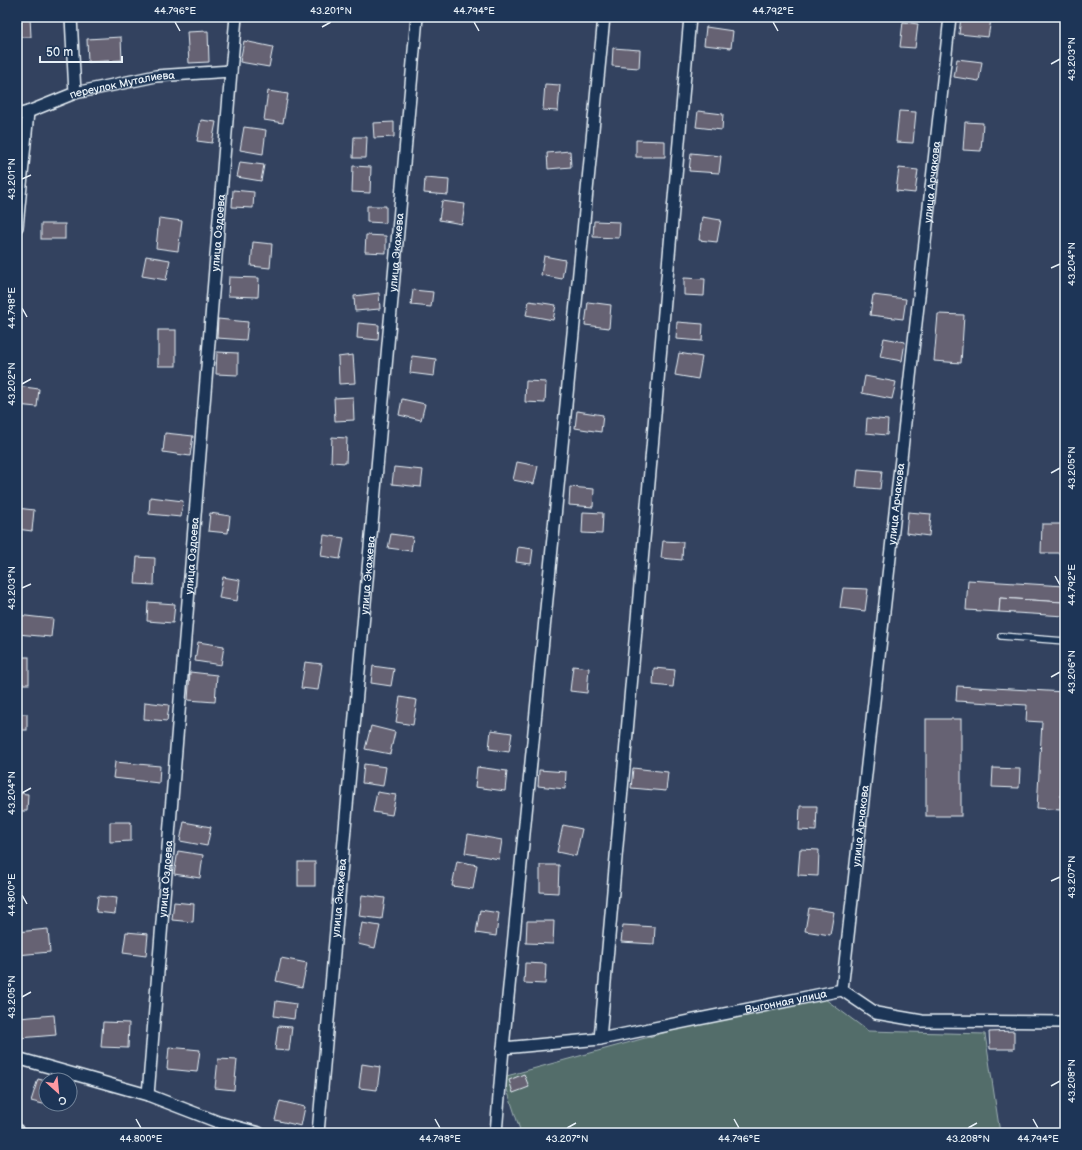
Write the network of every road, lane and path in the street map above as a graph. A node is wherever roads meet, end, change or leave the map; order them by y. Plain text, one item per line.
1 (71, 17) edge
2 (236, 17) edge
3 (417, 17) edge
4 (604, 17) edge
5 (690, 17) edge
6 (950, 17) edge
7 (231, 71) junction
8 (75, 93) junction
9 (28, 112) junction
10 (17, 115) edge
11 (17, 227) edge
12 (1001, 636) dead end
13 (1065, 641) edge
14 (842, 990) junction
15 (1065, 1022) edge
16 (600, 1039) junction
17 (502, 1048) junction
18 (17, 1058) edge
19 (148, 1095) junction
20 (217, 1127) edge
21 (17, 1130) edge
22 (18, 1133) edge
23 (259, 1133) edge
24 (318, 1133) edge
25 (496, 1133) edge

1 - 8 street
2 - 7 street, улица Оздоева
3 - 24 street, улица Экажева
4 - 17 street
5 - 16 street
6 - 14 street, улица Арчакова
7 - 8 street, переулок Муталиева
7 - 19 street, улица Оздоева
8 - 9 street, переулок Муталиева
9 - 10 street, переулок Муталиева
9 - 11 street
12 - 13 lane
14 - 15 street, Выгонная улица
14 - 16 street, Выгонная улица
16 - 17 street, Выгонная улица
17 - 25 street
18 - 19 street
19 - 20 street
20 - 23 street
21 - 22 street

